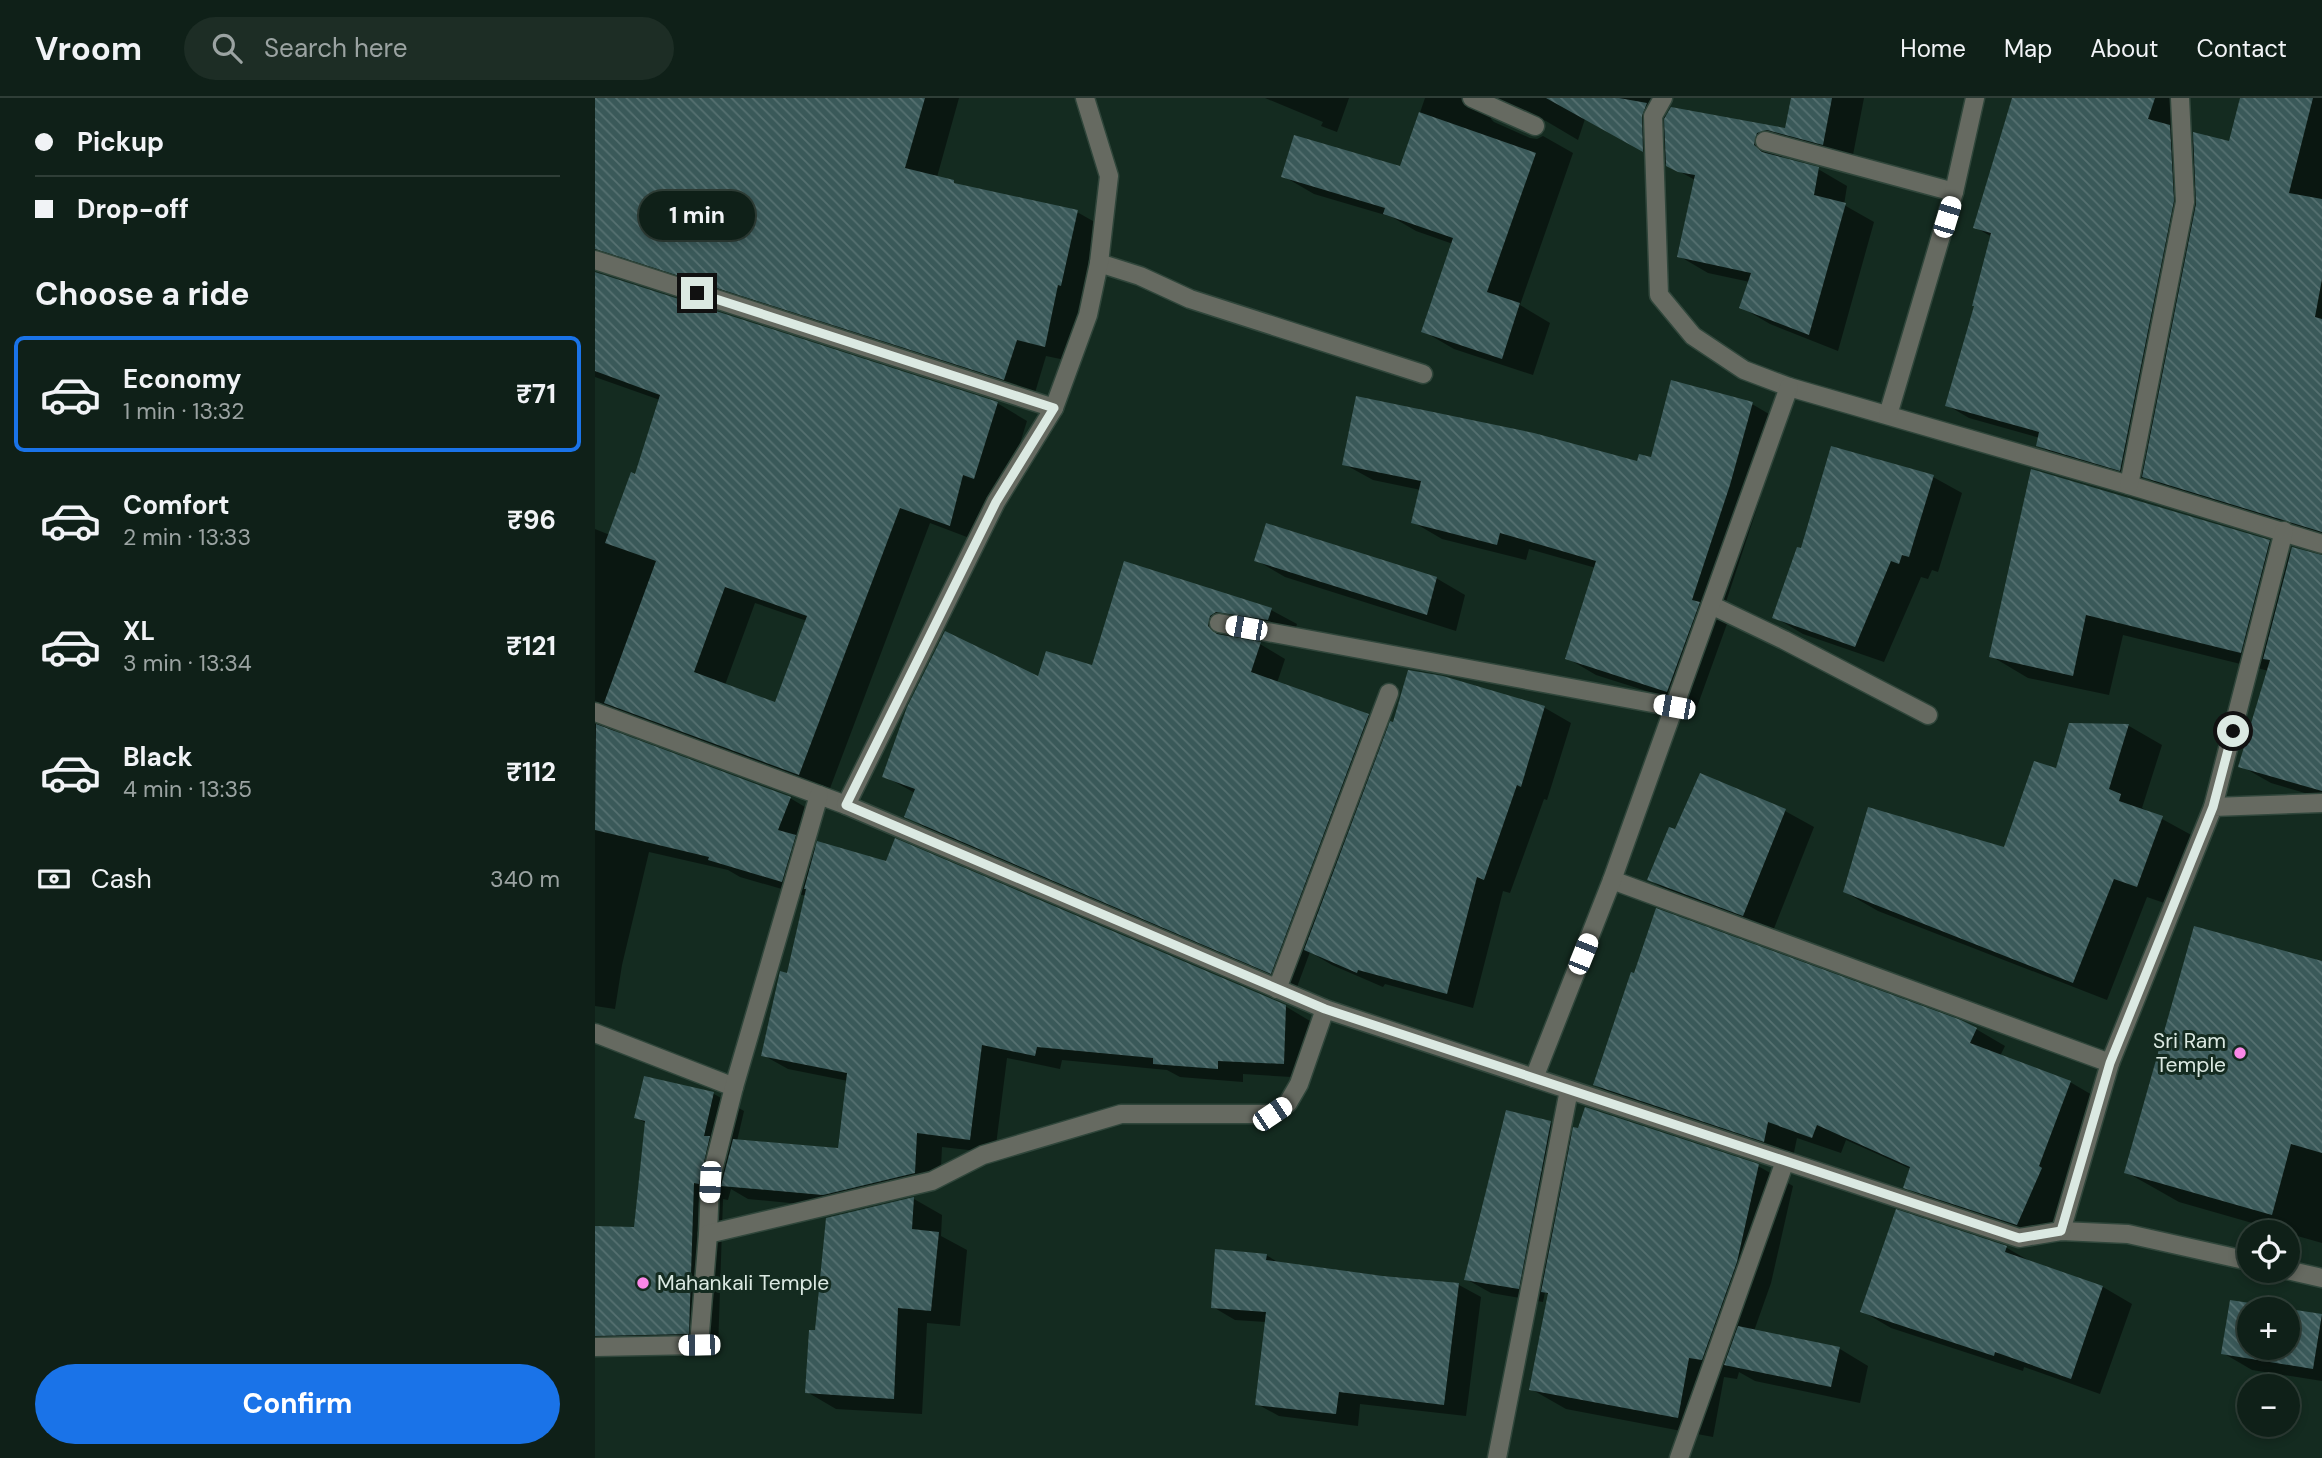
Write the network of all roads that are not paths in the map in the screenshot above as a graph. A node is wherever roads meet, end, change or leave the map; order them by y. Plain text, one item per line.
1 (1085, 98) edge
2 (1472, 98) edge
3 (1663, 98) edge
4 (1975, 98) edge
5 (2180, 98) edge
6 (1535, 126) dead end
7 (1765, 141) dead end
8 (1954, 192) junction
9 (595, 260) edge
10 (1099, 263) junction
11 (1423, 374) dead end
12 (1789, 387) junction
13 (1054, 408) junction
14 (1888, 415) junction
15 (2129, 485) junction
16 (2284, 531) junction
17 (2322, 544) edge
18 (1711, 605) junction
19 (1219, 624) dead end
20 (1389, 693) dead end
21 (1674, 707) junction
22 (595, 712) edge
23 (1928, 715) dead end
24 (819, 795) junction
25 (2322, 803) edge
26 (846, 805) junction
27 (2213, 807) junction
28 (1612, 880) junction
29 (1277, 989) junction
30 (1325, 1009) junction
31 (595, 1033) edge
32 (2110, 1063) junction
33 (1534, 1078) junction
34 (734, 1087) junction
35 (1569, 1090) junction
36 (1785, 1161) junction
37 (2061, 1231) junction
38 (708, 1234) junction
39 (2237, 1258) edge
40 (2300, 1273) edge
41 (2322, 1278) edge
42 (595, 1347) edge
43 (1497, 1458) edge
44 (1679, 1458) edge

1 - 10 street
2 - 6 street
3 - 12 street
4 - 8 street
5 - 15 street
7 - 8 street
8 - 14 street
9 - 13 street
10 - 11 street
10 - 13 street
12 - 14 street
12 - 18 street
13 - 26 street
14 - 15 street
15 - 16 street
16 - 17 street
16 - 27 street
18 - 21 street
18 - 23 street
19 - 21 street
20 - 29 street
21 - 28 street
22 - 24 street
24 - 26 street
24 - 34 street
25 - 27 street
26 - 29 street
27 - 32 street
28 - 32 street
28 - 33 street
29 - 30 street
30 - 33 street
30 - 38 street
31 - 34 street
32 - 37 street
33 - 35 street
34 - 38 street
35 - 36 street
35 - 43 street
36 - 37 street
36 - 44 street
37 - 39 street
38 - 42 street
40 - 41 street

